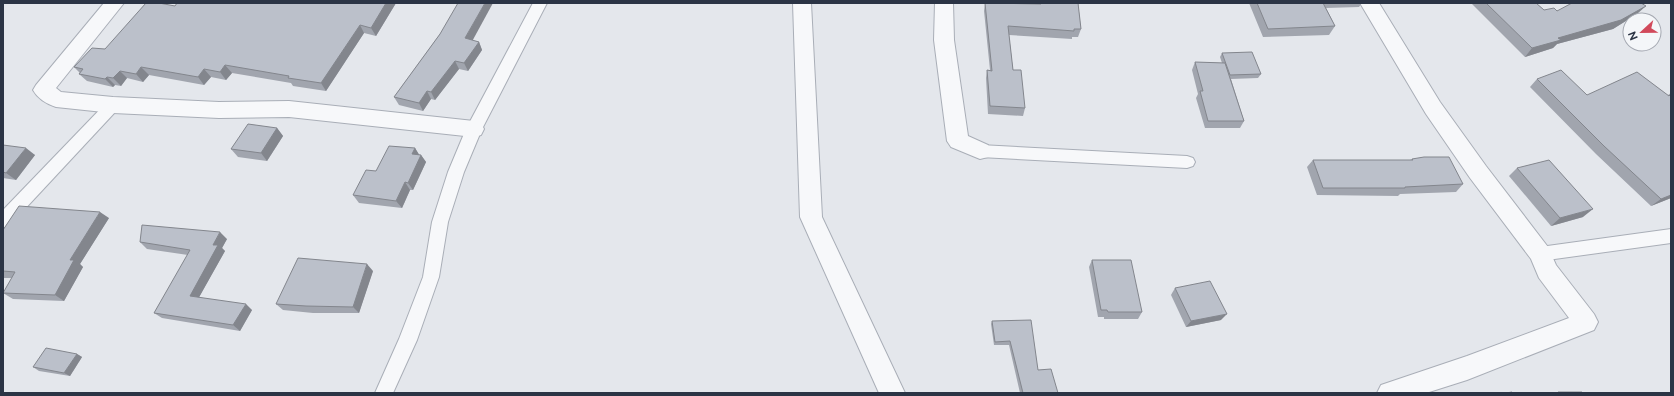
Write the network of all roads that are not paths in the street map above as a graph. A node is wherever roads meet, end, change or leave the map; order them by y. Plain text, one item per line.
1 (115, 3) edge
2 (540, 3) edge
3 (802, 3) edge
4 (944, 3) edge
5 (1369, 3) edge
6 (113, 105) junction
7 (474, 129) junction
8 (980, 151) joint
9 (1187, 162) dead end
10 (3, 221) edge
11 (1671, 236) edge
12 (1540, 254) junction
13 (384, 393) edge
14 (892, 393) edge
15 (1390, 393) edge

1 - 6 street
2 - 7 lane
3 - 14 street
4 - 8 street
5 - 12 street
6 - 7 street
6 - 10 lane
7 - 13 lane
8 - 9 lane
11 - 12 lane
12 - 15 street

